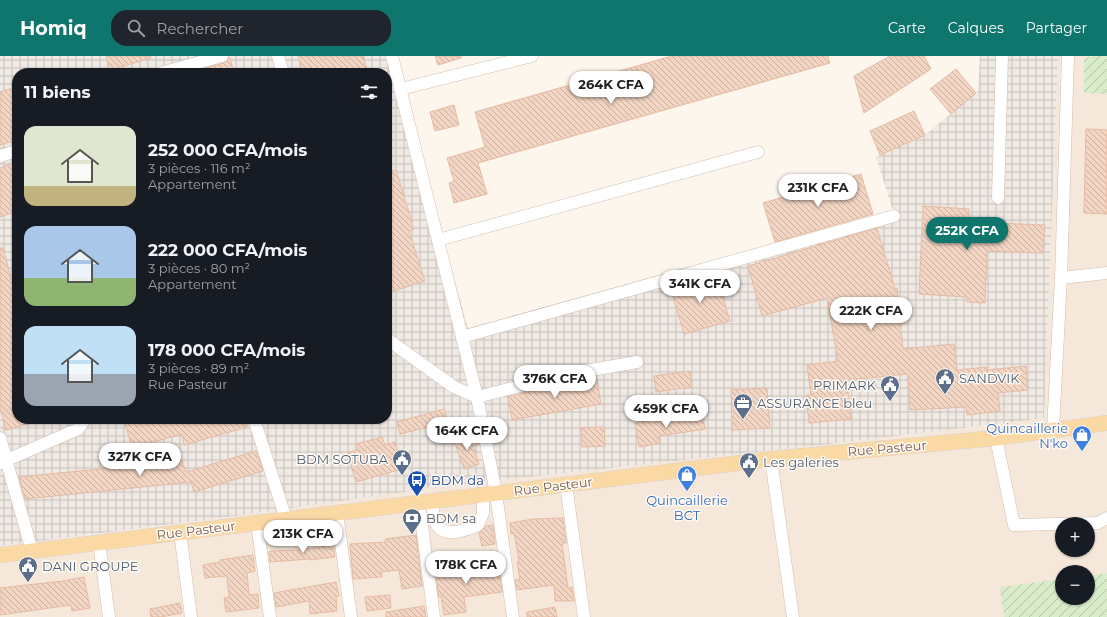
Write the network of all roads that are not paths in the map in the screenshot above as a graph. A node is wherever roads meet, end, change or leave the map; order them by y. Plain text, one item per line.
1 (222, 56) edge
2 (278, 56) edge
3 (392, 56) edge
4 (532, 56) edge
5 (1002, 56) edge
6 (1068, 56) edge
7 (179, 68) edge
8 (282, 68) edge
9 (401, 89) junction
10 (12, 152) edge
11 (758, 152) dead end
12 (0, 156) edge
13 (998, 198) dead end
14 (894, 216) dead end
15 (438, 240) junction
16 (1107, 273) edge
17 (1061, 278) junction
18 (462, 337) junction
19 (392, 344) edge
20 (637, 362) dead end
21 (476, 397) junction
22 (1107, 423) edge
23 (82, 424) edge
24 (256, 424) edge
25 (1053, 429) junction
26 (0, 438) edge
27 (996, 438) junction
28 (771, 459) junction
29 (3, 462) edge
30 (566, 484) junction
31 (489, 494) junction
32 (425, 502) junction
33 (337, 513) junction
34 (1107, 518) edge
35 (286, 519) junction
36 (257, 523) junction
37 (180, 532) junction
38 (99, 542) junction
39 (32, 551) junction
40 (0, 555) edge
41 (109, 617) edge
42 (191, 617) edge
43 (270, 617) edge
44 (351, 617) edge
45 (434, 617) edge
46 (513, 617) edge
47 (584, 617) edge
48 (793, 617) edge

1 - 7 street
2 - 8 street
3 - 9 street
4 - 9 street
5 - 13 street
6 - 17 street
9 - 15 street
10 - 12 street
11 - 15 street
14 - 18 street
15 - 18 street
16 - 17 street
17 - 25 street
18 - 21 street
19 - 21 street
20 - 21 street
21 - 31 street
22 - 25 main road, Rue Pasteur
23 - 29 street
24 - 35 street
25 - 27 main road, Rue Pasteur
26 - 29 street
27 - 28 main road, Rue Pasteur
27 - 34 street
28 - 30 main road, Rue Pasteur
28 - 48 street
29 - 39 street
30 - 31 main road, Rue Pasteur
30 - 47 street
31 - 32 main road, Rue Pasteur
31 - 32 street
31 - 46 street
32 - 33 main road, Rue Pasteur
32 - 45 street
33 - 35 main road, Rue Pasteur
33 - 44 street
35 - 36 main road, Rue Pasteur
36 - 37 main road, Rue Pasteur
36 - 43 street
37 - 38 main road, Rue Pasteur
37 - 42 street
38 - 39 main road, Rue Pasteur
38 - 41 street
39 - 40 main road, Rue Pasteur

